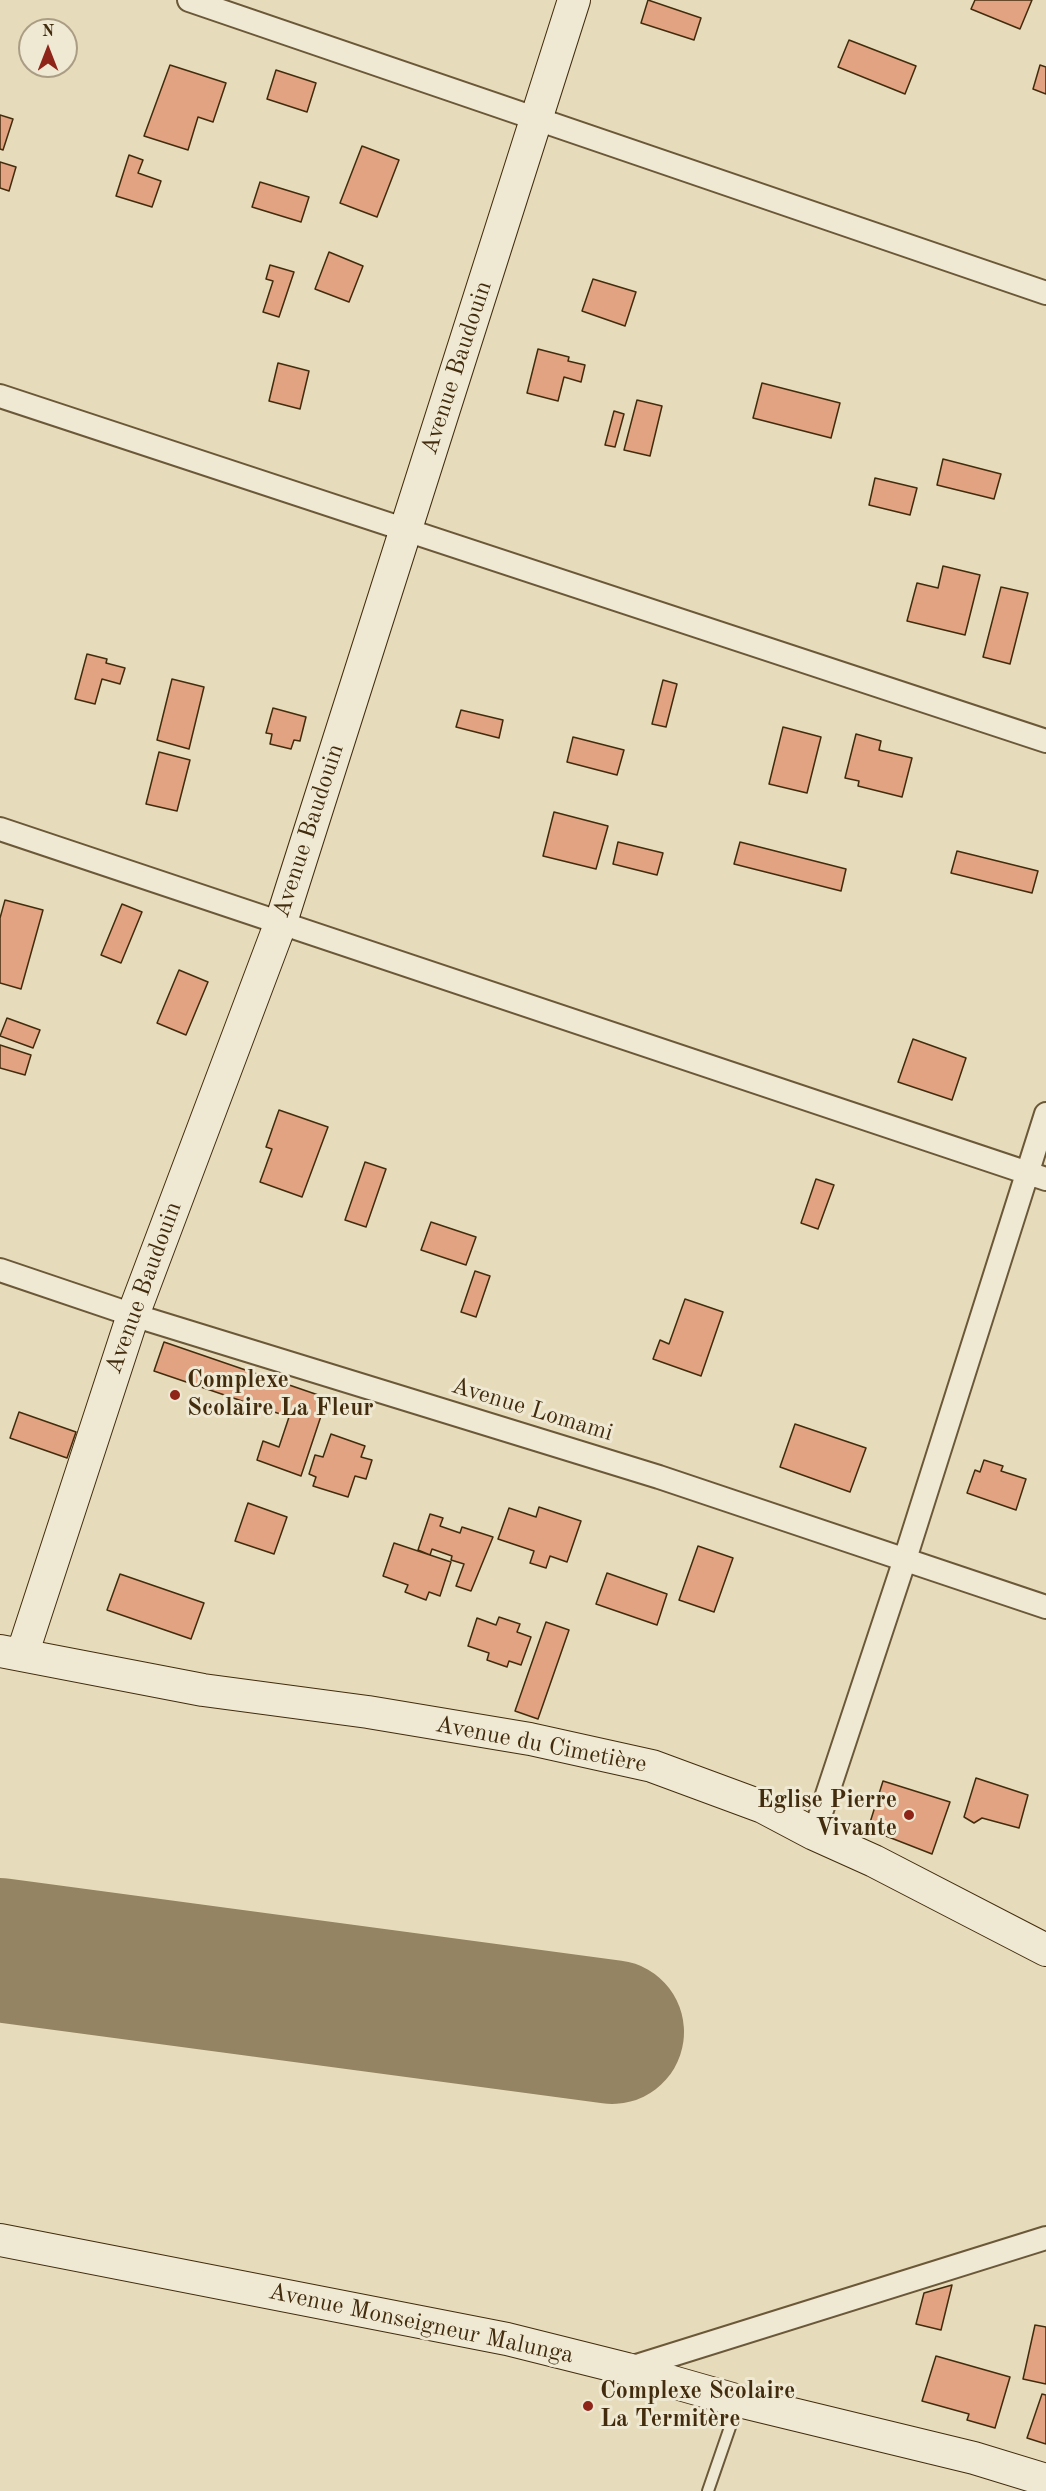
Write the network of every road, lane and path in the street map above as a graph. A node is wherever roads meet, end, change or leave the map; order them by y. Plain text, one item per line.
1 (189, 0) edge
2 (574, 0) edge
3 (536, 119) junction
4 (1046, 293) edge
5 (0, 396) edge
6 (405, 530) junction
7 (1046, 741) edge
8 (0, 829) edge
9 (281, 922) junction
10 (1046, 1114) edge
11 (1037, 1176) edge
12 (0, 1270) edge
13 (133, 1314) junction
14 (905, 1559) junction
15 (1046, 1607) edge
16 (11, 1653) edge
17 (814, 1834) junction
18 (1046, 1950) edge
19 (1046, 2238) edge
20 (0, 2240) edge
21 (627, 2369) junction
22 (739, 2401) junction
23 (1046, 2480) edge
24 (708, 2491) edge

1 - 3 street
2 - 3 street, Avenue Baudouin
3 - 4 street
3 - 6 street, Avenue Baudouin
5 - 6 street
6 - 7 street
6 - 9 street, Avenue Baudouin
8 - 9 street
9 - 11 street
9 - 13 street, Avenue Baudouin
10 - 11 street
11 - 14 street
12 - 13 street, Avenue Lomami
13 - 14 street, Avenue Lomami
13 - 16 street, Avenue Baudouin
14 - 15 street, Avenue Lomami
14 - 17 street
16 - 17 street, Avenue du Cimetière
17 - 18 street, Avenue du Cimetière
19 - 21 street
20 - 21 street, Avenue Monseigneur Malunga
21 - 22 street, Avenue Monseigneur Malunga
22 - 23 street, Avenue Monseigneur Malunga
22 - 24 lane

